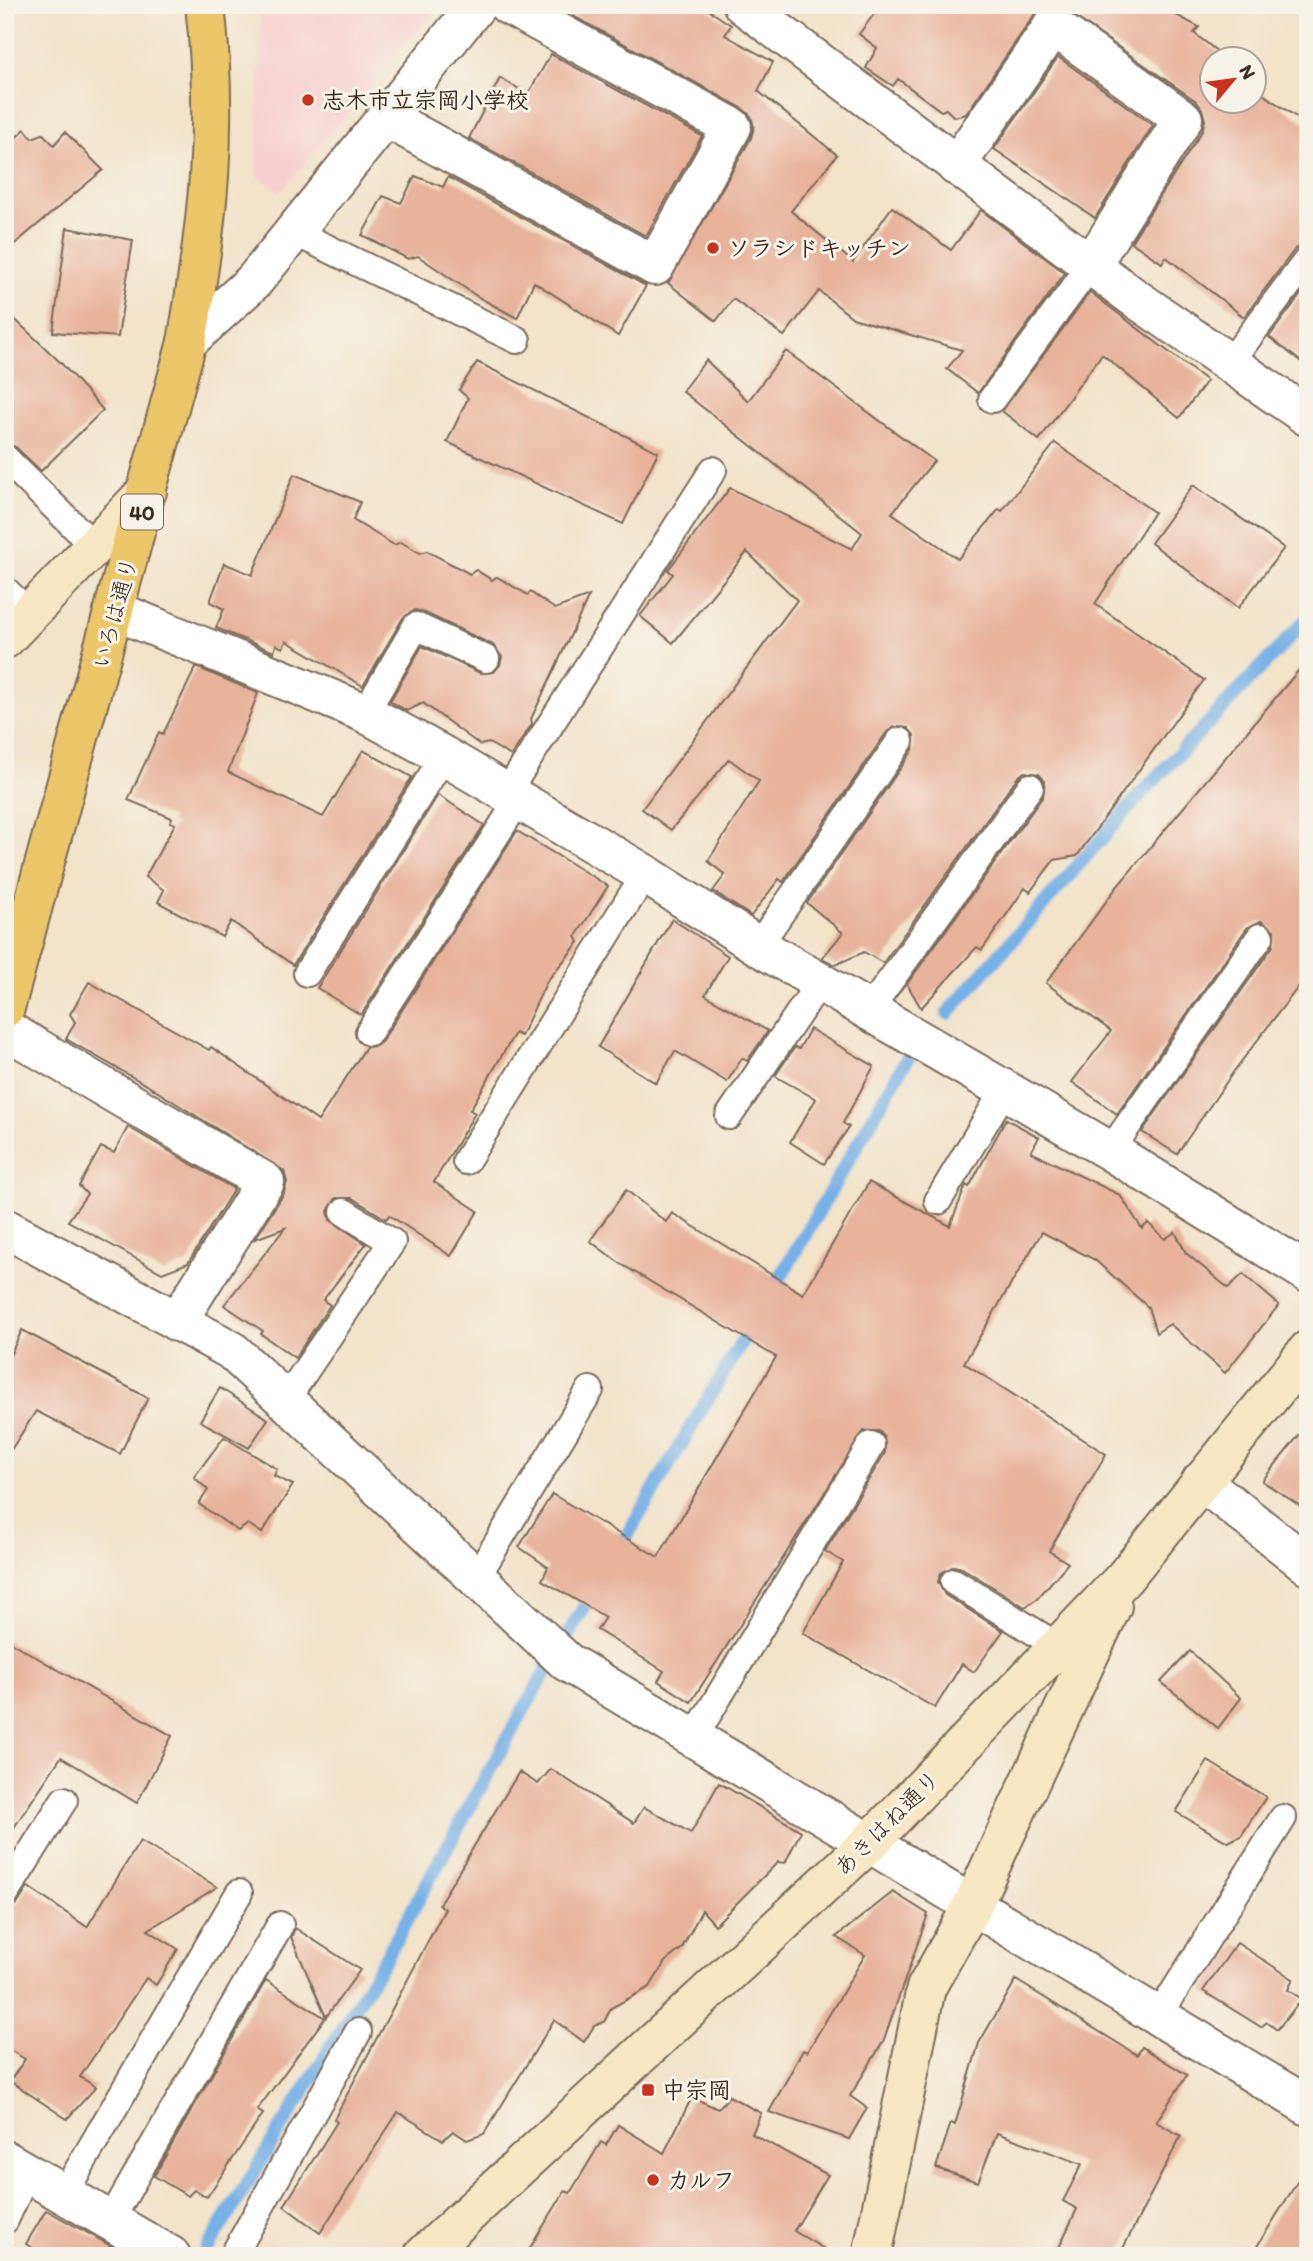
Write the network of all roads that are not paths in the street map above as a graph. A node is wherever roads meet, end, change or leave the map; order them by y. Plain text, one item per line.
1 (205, 5) edge
2 (477, 5) edge
3 (508, 5) edge
4 (743, 5) edge
5 (387, 118) junction
6 (956, 166) junction
7 (294, 232) junction
8 (1308, 259) edge
9 (1091, 265) junction
10 (517, 340) dead end
11 (187, 342) junction
12 (1230, 362) junction
13 (992, 399) dead end
14 (1308, 417) edge
15 (5, 458) edge
16 (713, 470) dead end
17 (147, 491) junction
18 (94, 546) junction
19 (116, 611) junction
20 (13, 614) edge
21 (486, 659) dead end
22 (365, 713) junction
23 (900, 741) dead end
24 (444, 756) junction
25 (1030, 786) dead end
26 (512, 797) junction
27 (645, 874) junction
28 (1260, 937) dead end
29 (758, 946) junction
30 (307, 973) dead end
31 (820, 982) junction
32 (5, 1008) edge
33 (869, 1010) junction
34 (5, 1030) edge
35 (369, 1032) dead end
36 (1005, 1089) junction
37 (729, 1116) dead end
38 (1110, 1151) junction
39 (466, 1161) dead end
40 (938, 1201) dead end
41 (344, 1212) dead end
42 (5, 1228) edge
43 (1308, 1273) edge
44 (177, 1322) junction
45 (1308, 1350) edge
46 (590, 1390) dead end
47 (285, 1401) junction
48 (870, 1445) dead end
49 (1201, 1481) junction
50 (1308, 1565) edge
51 (476, 1578) junction
52 (1124, 1578) junction
53 (954, 1582) dead end
54 (1059, 1647) junction
55 (693, 1739) junction
56 (64, 1800) dead end
57 (1283, 1818) dead end
58 (868, 1844) junction
59 (239, 1893) dead end
60 (5, 1894) edge
61 (972, 1906) junction
62 (280, 1925) dead end
63 (1158, 2017) junction
64 (358, 2032) dead end
65 (1308, 2106) edge
66 (16, 2166) edge
67 (64, 2193) junction
68 (5, 2220) edge
69 (110, 2221) junction
70 (170, 2255) edge
71 (233, 2256) edge
72 (423, 2256) edge
73 (873, 2256) edge

1 - 11 main road, いろは通り / 40
2 - 5 street
3 - 5 street
4 - 6 street
5 - 7 street
6 - 9 street
6 - 9 street
7 - 10 lane
7 - 11 street
8 - 12 lane
9 - 12 street
9 - 13 lane
11 - 17 main road, いろは通り / 40
12 - 14 street
15 - 18 lane
16 - 26 lane
17 - 18 street
17 - 19 main road, いろは通り / 40
18 - 20 street
19 - 22 street
19 - 32 main road, いろは通り / 40
21 - 22 lane
22 - 24 street
23 - 29 lane
24 - 26 street
24 - 30 lane
25 - 33 lane
26 - 27 street
26 - 35 lane
27 - 29 street
27 - 39 lane
28 - 38 lane
29 - 31 street
31 - 33 street
31 - 37 lane
33 - 36 street
34 - 44 street
36 - 38 street
36 - 40 lane
38 - 43 street
41 - 47 lane
42 - 44 street
44 - 47 street
45 - 49 street, あきはね通り
46 - 51 lane
47 - 51 street
48 - 55 lane
49 - 50 street
49 - 52 street, あきはね通り
51 - 55 street
52 - 54 street, あきはね通り
52 - 61 street
53 - 54 lane
54 - 58 street, あきはね通り
55 - 58 street
56 - 60 lane
57 - 63 lane
58 - 61 street
58 - 72 street, あきはね通り
59 - 67 lane
61 - 63 street
61 - 73 street
62 - 69 lane
63 - 65 street
64 - 71 lane
66 - 67 street
66 - 68 lane
67 - 69 street
69 - 70 street

